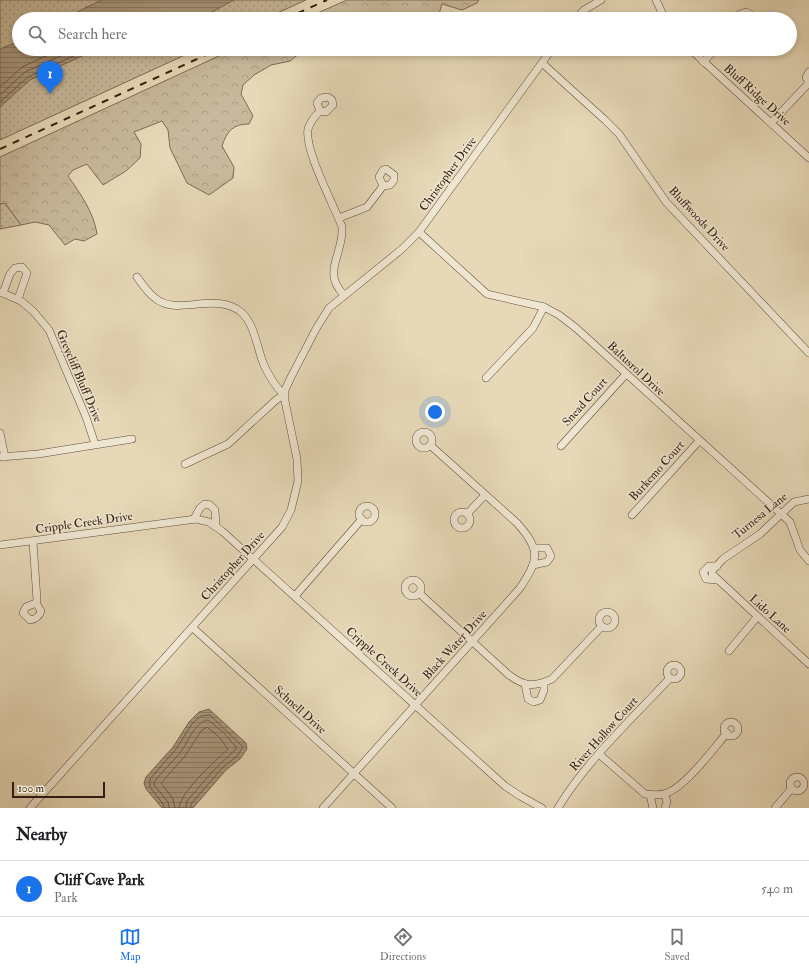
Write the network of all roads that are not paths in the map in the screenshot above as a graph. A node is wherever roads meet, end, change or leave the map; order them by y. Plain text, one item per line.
1 (601, 0) edge
2 (656, 0) edge
3 (582, 12) edge
4 (662, 12) edge
5 (547, 56) edge
6 (697, 56) edge
7 (709, 56) edge
8 (703, 62) junction
9 (542, 63) junction
10 (809, 72) edge
11 (809, 83) edge
12 (320, 111) dead end
13 (772, 123) junction
14 (809, 158) edge
15 (383, 186) dead end
16 (339, 218) junction
17 (419, 232) junction
18 (137, 277) dead end
19 (2, 292) edge
20 (344, 295) junction
21 (18, 299) junction
22 (544, 307) junction
23 (809, 353) edge
24 (626, 374) junction
25 (486, 378) dead end
26 (284, 395) junction
27 (0, 433) edge
28 (132, 439) dead end
29 (699, 441) junction
30 (95, 444) junction
31 (430, 445) dead end
32 (561, 446) dead end
33 (3, 457) edge
34 (185, 464) dead end
35 (485, 495) junction
36 (809, 499) edge
37 (467, 514) dead end
38 (781, 514) junction
39 (632, 515) dead end
40 (194, 519) junction
41 (362, 519) dead end
42 (216, 526) junction
43 (33, 542) junction
44 (0, 545) edge
45 (534, 548) junction
46 (254, 560) junction
47 (809, 561) edge
48 (534, 565) junction
49 (714, 577) joint
50 (418, 593) dead end
51 (295, 596) junction
52 (36, 603) dead end
53 (758, 617) junction
54 (602, 626) dead end
55 (193, 628) junction
56 (472, 642) junction
57 (729, 651) dead end
58 (809, 664) edge
59 (670, 678) dead end
60 (544, 683) junction
61 (525, 684) junction
62 (415, 706) junction
63 (727, 733) dead end
64 (599, 754) junction
65 (353, 773) junction
66 (792, 788) dead end
67 (665, 794) junction
68 (650, 795) junction
69 (30, 808) edge
70 (323, 808) edge
71 (392, 808) edge
72 (542, 808) edge
73 (558, 808) edge
74 (653, 808) edge
75 (665, 808) edge
76 (775, 808) edge

1 - 3 street
2 - 4 street
5 - 9 street, Christopher Drive
6 - 8 street, Bluff Ridge Drive
7 - 8 street
8 - 13 street, Bluff Ridge Drive
9 - 17 street, Christopher Drive
9 - 23 street, Bluffwoods Drive
10 - 11 street
11 - 13 street
12 - 16 street
13 - 14 street, Bluff Ridge Drive
15 - 16 street
16 - 20 street
17 - 20 street, Christopher Drive
17 - 22 street, Baltusrol Drive
18 - 26 street
19 - 21 street, Greycliff Bluff Drive
19 - 21 street
20 - 26 street, Christopher Drive
21 - 30 street, Greycliff Bluff Drive
22 - 24 street, Baltusrol Drive
22 - 25 street
24 - 29 street, Baltusrol Drive
24 - 32 street, Snead Court
26 - 34 street
26 - 46 street, Christopher Drive
27 - 33 street
28 - 30 street
29 - 38 street, Baltusrol Drive
29 - 39 street, Burkemo Court
30 - 33 street
31 - 35 street
35 - 37 street
35 - 45 street
36 - 38 street, Turnesa Lane
38 - 47 street, Baltusrol Drive
38 - 49 street, Turnesa Lane
40 - 42 street, Cripple Creek Drive
40 - 42 street
40 - 43 street, Cripple Creek Drive
41 - 51 street
42 - 46 street, Cripple Creek Drive
43 - 44 street, Cripple Creek Drive
43 - 52 street
45 - 48 street
45 - 48 street
46 - 51 street, Cripple Creek Drive
46 - 55 street, Christopher Drive
48 - 56 street, Black Water Drive
49 - 53 street, Lido Lane
50 - 56 street
51 - 62 street, Cripple Creek Drive
53 - 57 street
53 - 58 street, Lido Lane
54 - 60 street
55 - 65 street, Schnell Drive
55 - 69 street, Christopher Drive
56 - 61 street
56 - 62 street, Black Water Drive
59 - 64 street, River Hollow Court
60 - 61 street
60 - 61 street
62 - 65 street, Black Water Drive
62 - 72 street, Cripple Creek Drive
63 - 67 street
64 - 68 street
64 - 73 street, River Hollow Court
65 - 70 street, Black Water Drive
65 - 71 street, Schnell Drive
66 - 76 street
67 - 68 street
67 - 75 street
68 - 74 street

